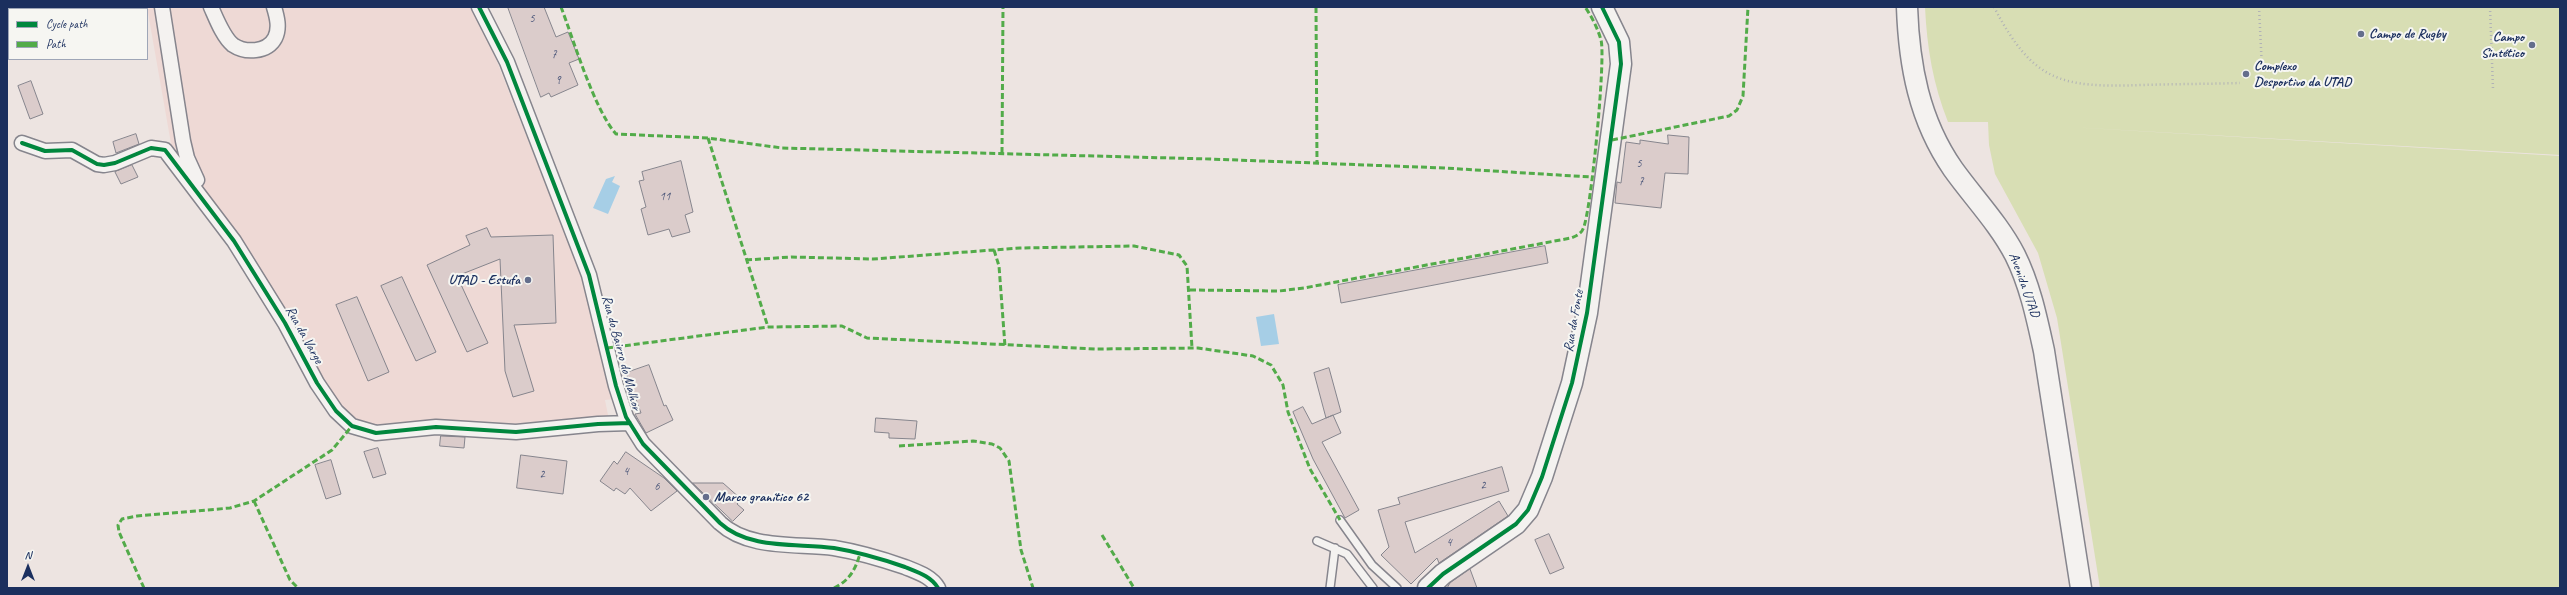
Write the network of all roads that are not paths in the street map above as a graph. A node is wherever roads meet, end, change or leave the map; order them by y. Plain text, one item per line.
1 (162, 7) edge
2 (211, 7) edge
3 (274, 7) edge
4 (479, 7) edge
5 (1602, 7) edge
6 (1907, 7) edge
7 (22, 143) dead end
8 (221, 223) junction
9 (630, 423) junction
10 (1340, 520) dead end
11 (1317, 541) dead end
12 (1335, 548) junction
13 (1387, 585) edge
14 (938, 588) edge
15 (1330, 588) edge
16 (1373, 588) edge
17 (1397, 588) edge
18 (1428, 588) edge
19 (2081, 588) edge

1 - 8 street
2 - 3 street
4 - 9 street, Rua do Bairro do Malhor
5 - 18 street, Rua da Fonte
6 - 19 street, Avenida UTAD
7 - 8 street, Rua da Varge
8 - 9 street, Rua da Varge
9 - 14 street, Rua do Bairro do Malhor
10 - 13 lane
11 - 12 lane
12 - 15 lane
12 - 16 lane
13 - 17 lane

